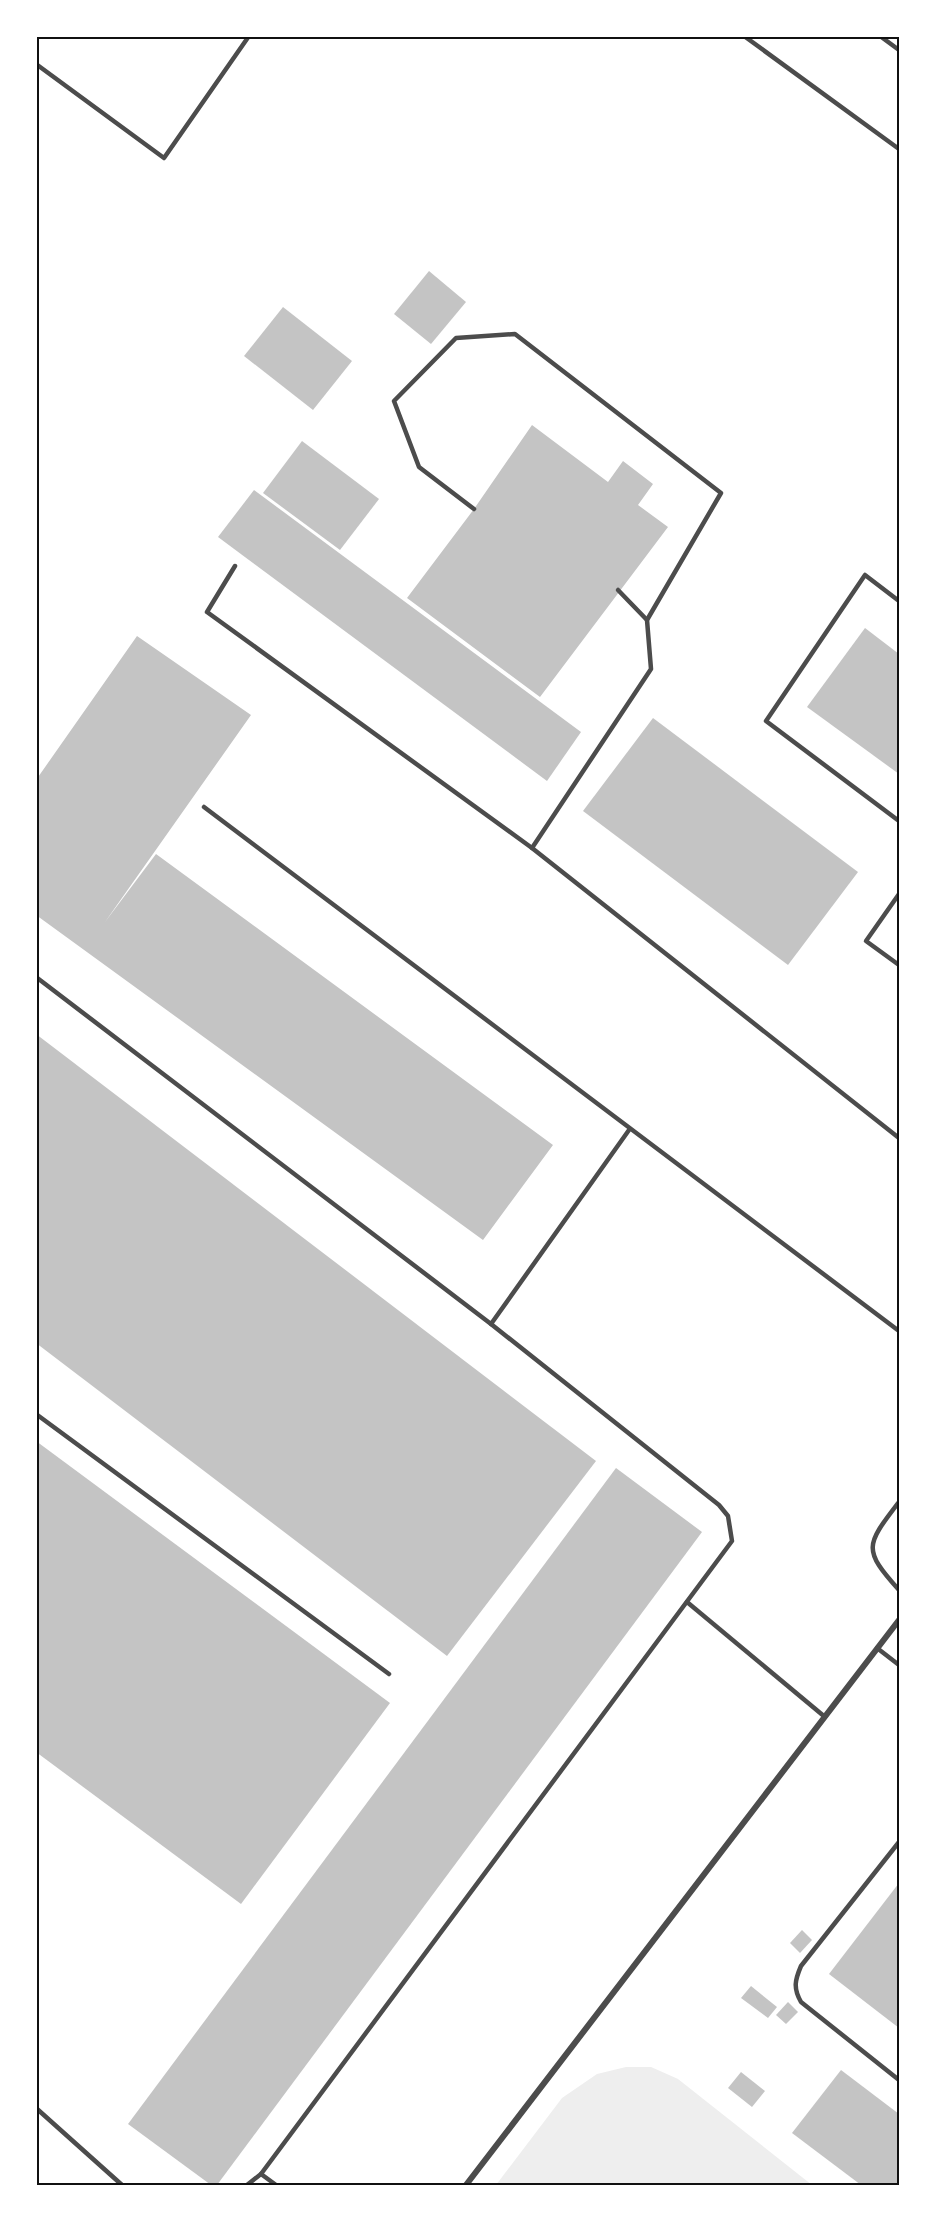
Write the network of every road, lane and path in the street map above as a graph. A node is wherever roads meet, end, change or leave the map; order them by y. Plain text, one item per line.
1 (249, 36) edge
2 (744, 36) edge
3 (880, 36) edge
4 (899, 50) edge
5 (36, 64) edge
6 (899, 148) edge
7 (474, 509) dead end
8 (235, 566) dead end
9 (618, 590) dead end
10 (899, 601) edge
11 (647, 620) junction
12 (204, 807) dead end
13 (899, 821) edge
14 (532, 848) junction
15 (899, 894) edge
16 (899, 966) edge
17 (36, 977) edge
18 (629, 1130) junction
19 (899, 1138) edge
20 (492, 1324) junction
21 (899, 1330) edge
22 (36, 1414) edge
23 (899, 1502) edge
24 (899, 1590) edge
25 (687, 1602) junction
26 (899, 1620) edge
27 (877, 1648) junction
28 (899, 1665) edge
29 (389, 1674) dead end
30 (825, 1717) junction
31 (899, 1842) edge
32 (899, 2080) edge
33 (36, 2108) edge
34 (261, 2174) junction
35 (122, 2185) edge
36 (248, 2185) edge
37 (276, 2185) edge
38 (466, 2185) edge

1 - 5 lane
2 - 6 lane
3 - 4 lane
7 - 11 lane
8 - 14 lane
9 - 11 lane
10 - 13 lane
11 - 14 lane
12 - 18 lane
14 - 19 lane
15 - 16 lane
17 - 20 lane
18 - 20 lane
18 - 21 lane
20 - 25 lane
22 - 29 lane
23 - 24 lane
25 - 30 lane
25 - 34 lane
26 - 27 street
27 - 28 lane
27 - 30 street
30 - 38 street
31 - 32 lane
33 - 35 lane
34 - 36 lane
34 - 37 lane

